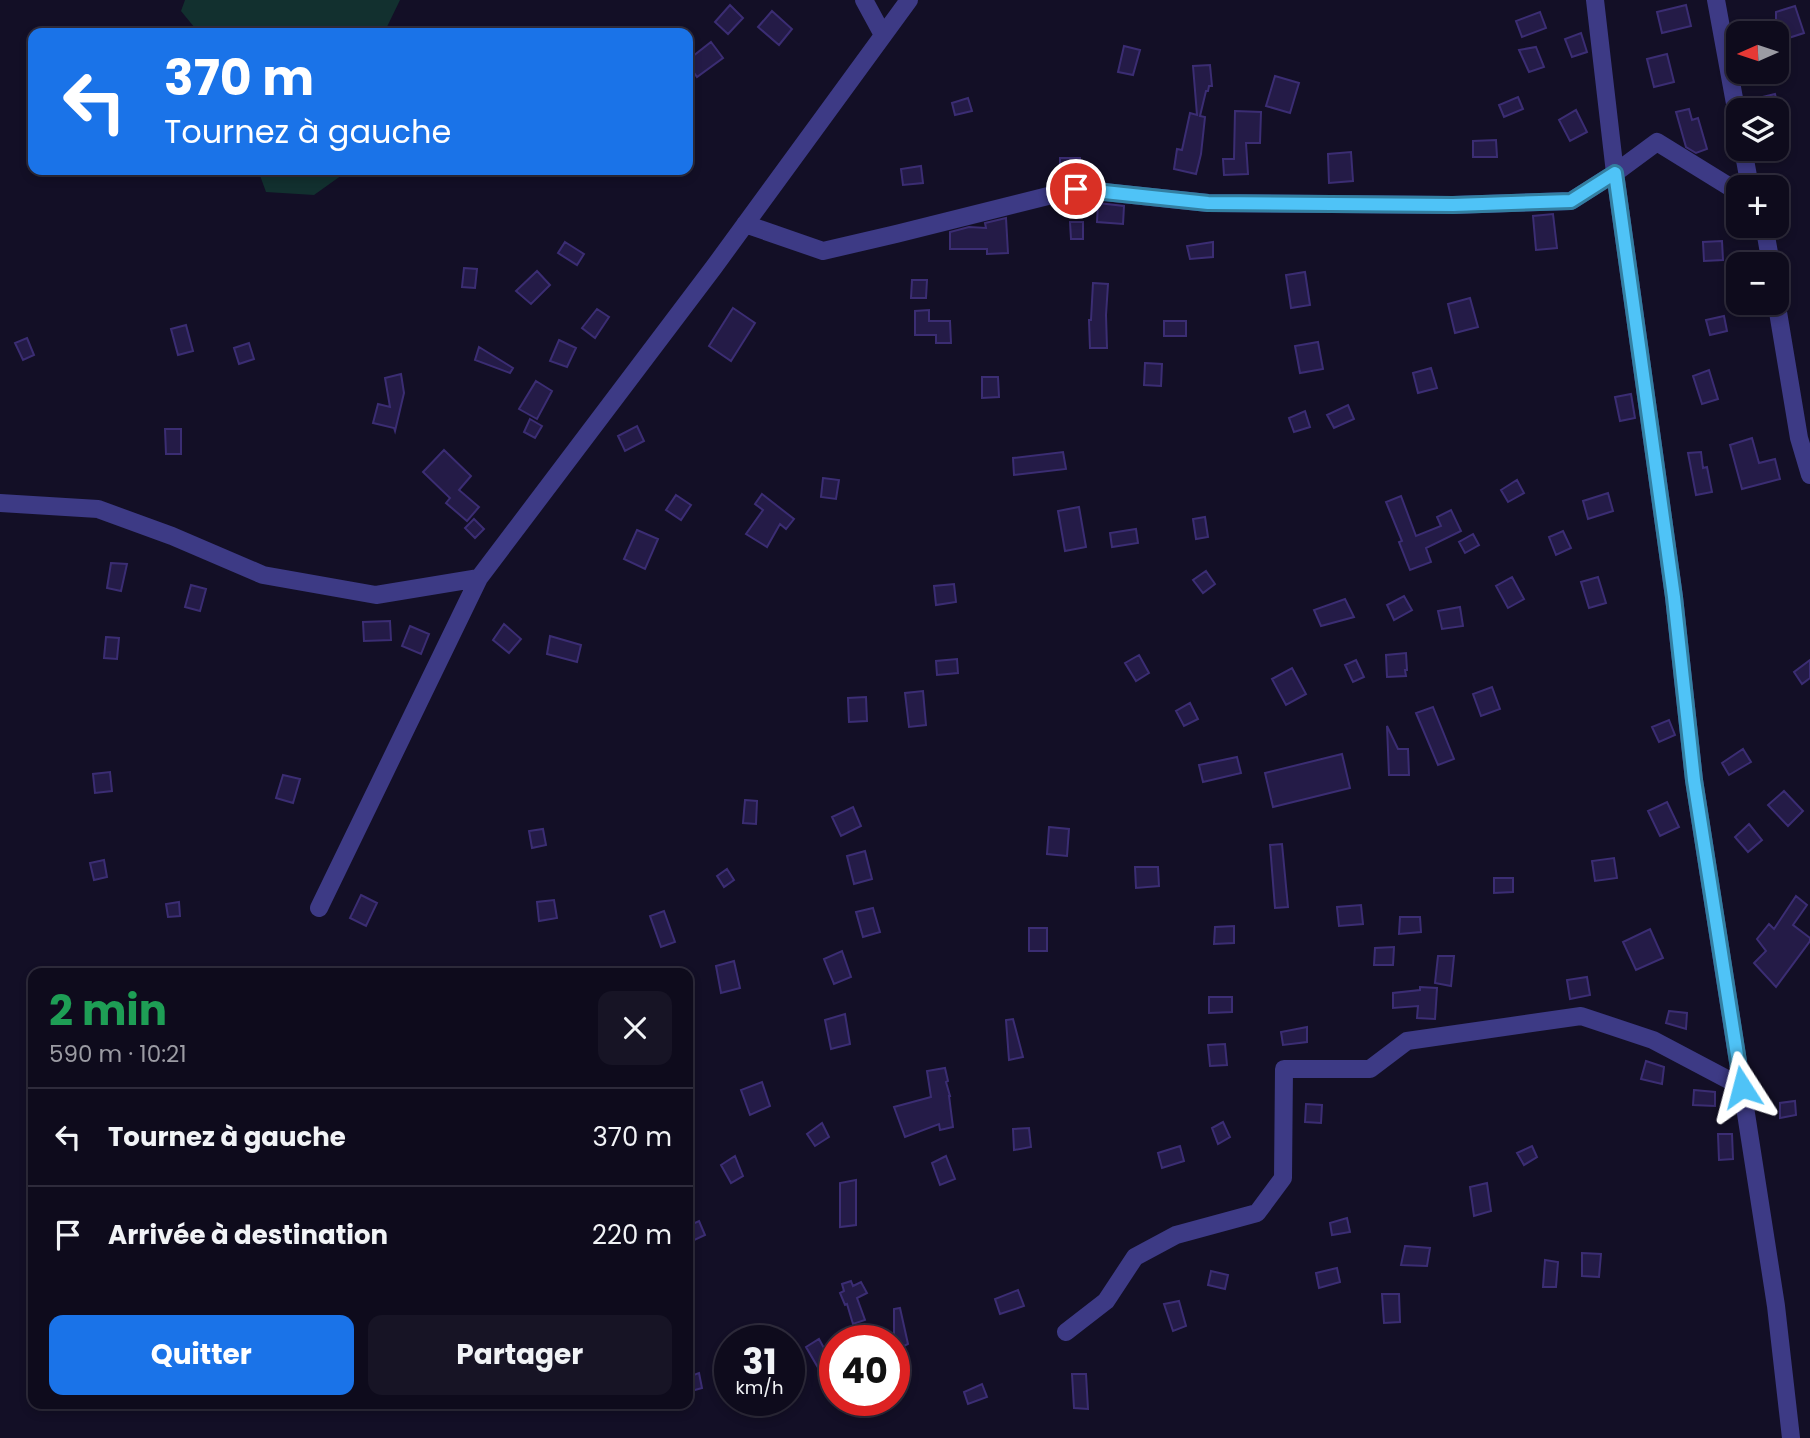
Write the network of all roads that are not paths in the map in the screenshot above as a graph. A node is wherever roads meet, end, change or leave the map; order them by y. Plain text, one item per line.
1 (864, 0) edge
2 (909, 0) edge
3 (1595, 0) edge
4 (1716, 0) edge
5 (883, 34) junction
6 (1734, 98) edge
7 (1615, 173) junction
8 (1726, 185) edge
9 (745, 224) junction
10 (1778, 315) edge
11 (1810, 475) edge
12 (0, 503) edge
13 (479, 578) junction
14 (319, 908) dead end
15 (1742, 1087) junction
16 (1066, 1332) dead end
17 (1791, 1438) edge

1 - 5 street
2 - 5 street
3 - 7 street
4 - 6 street
5 - 9 street
7 - 8 street
7 - 9 street
7 - 15 street
9 - 13 street
10 - 11 street
12 - 13 street
13 - 14 street
15 - 16 street
15 - 17 street

